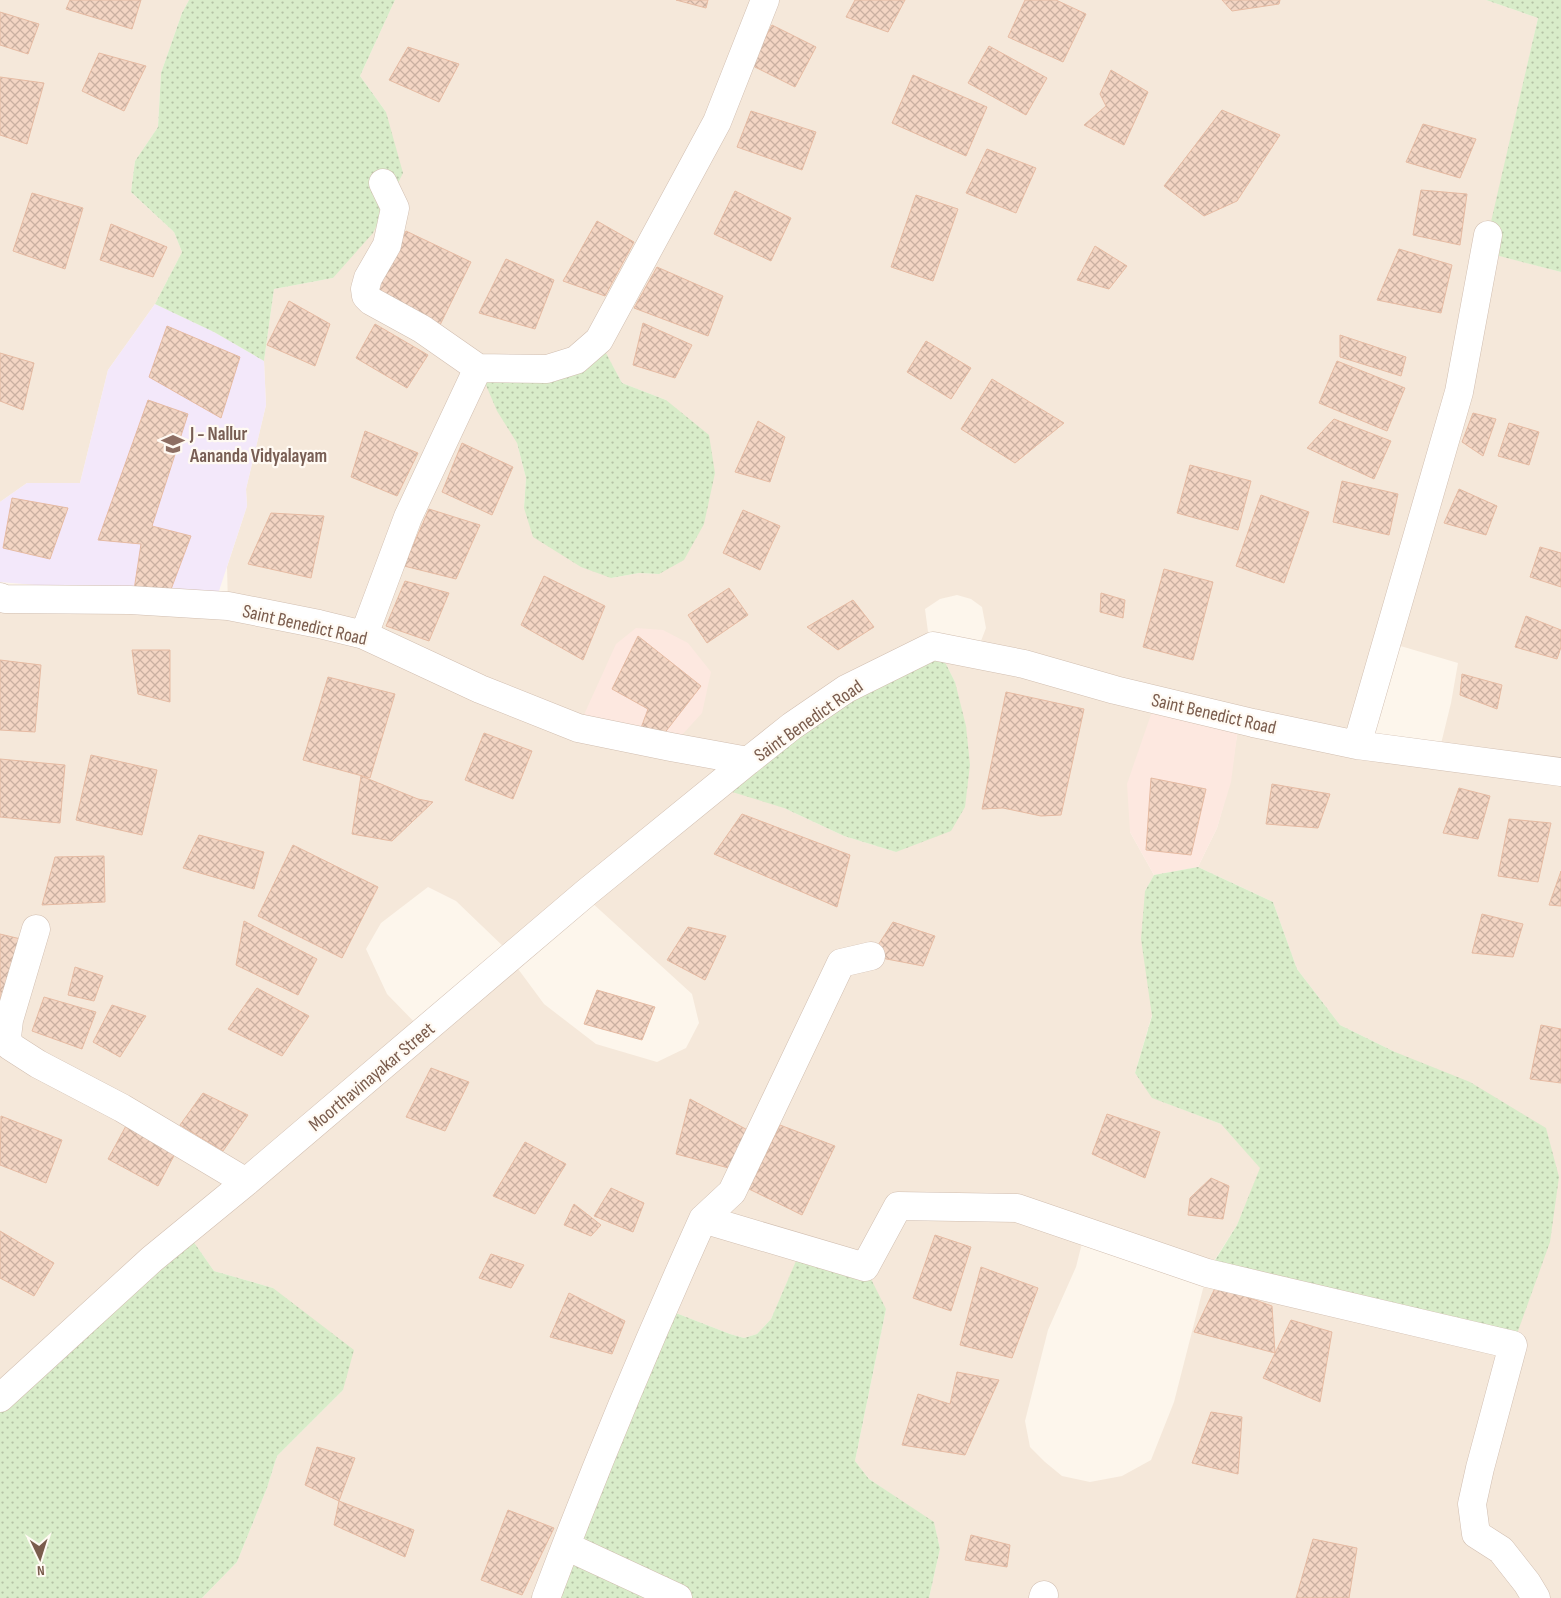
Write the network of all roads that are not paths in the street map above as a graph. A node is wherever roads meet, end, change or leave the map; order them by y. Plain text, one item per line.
1 (765, 0) edge
2 (383, 183) dead end
3 (1488, 235) dead end
4 (478, 368) junction
5 (2, 600) edge
6 (364, 635) junction
7 (1357, 745) junction
8 (748, 761) junction
9 (1561, 772) edge
10 (36, 929) dead end
11 (871, 956) dead end
12 (246, 1182) junction
13 (703, 1219) junction
14 (0, 1398) edge
15 (566, 1546) junction
16 (546, 1598) edge
17 (678, 1598) edge
18 (1536, 1598) edge

1 - 4 street
2 - 4 street
3 - 7 street
4 - 6 street
5 - 6 street, Saint Benedict Road
6 - 8 street, Saint Benedict Road
7 - 8 street, Saint Benedict Road
7 - 9 street, Saint Benedict Road
8 - 12 street, Moorthavinayakar Street
10 - 12 street
11 - 13 street
12 - 14 street, Moorthavinayakar Street
13 - 15 street
13 - 18 street
15 - 16 street
15 - 17 street

